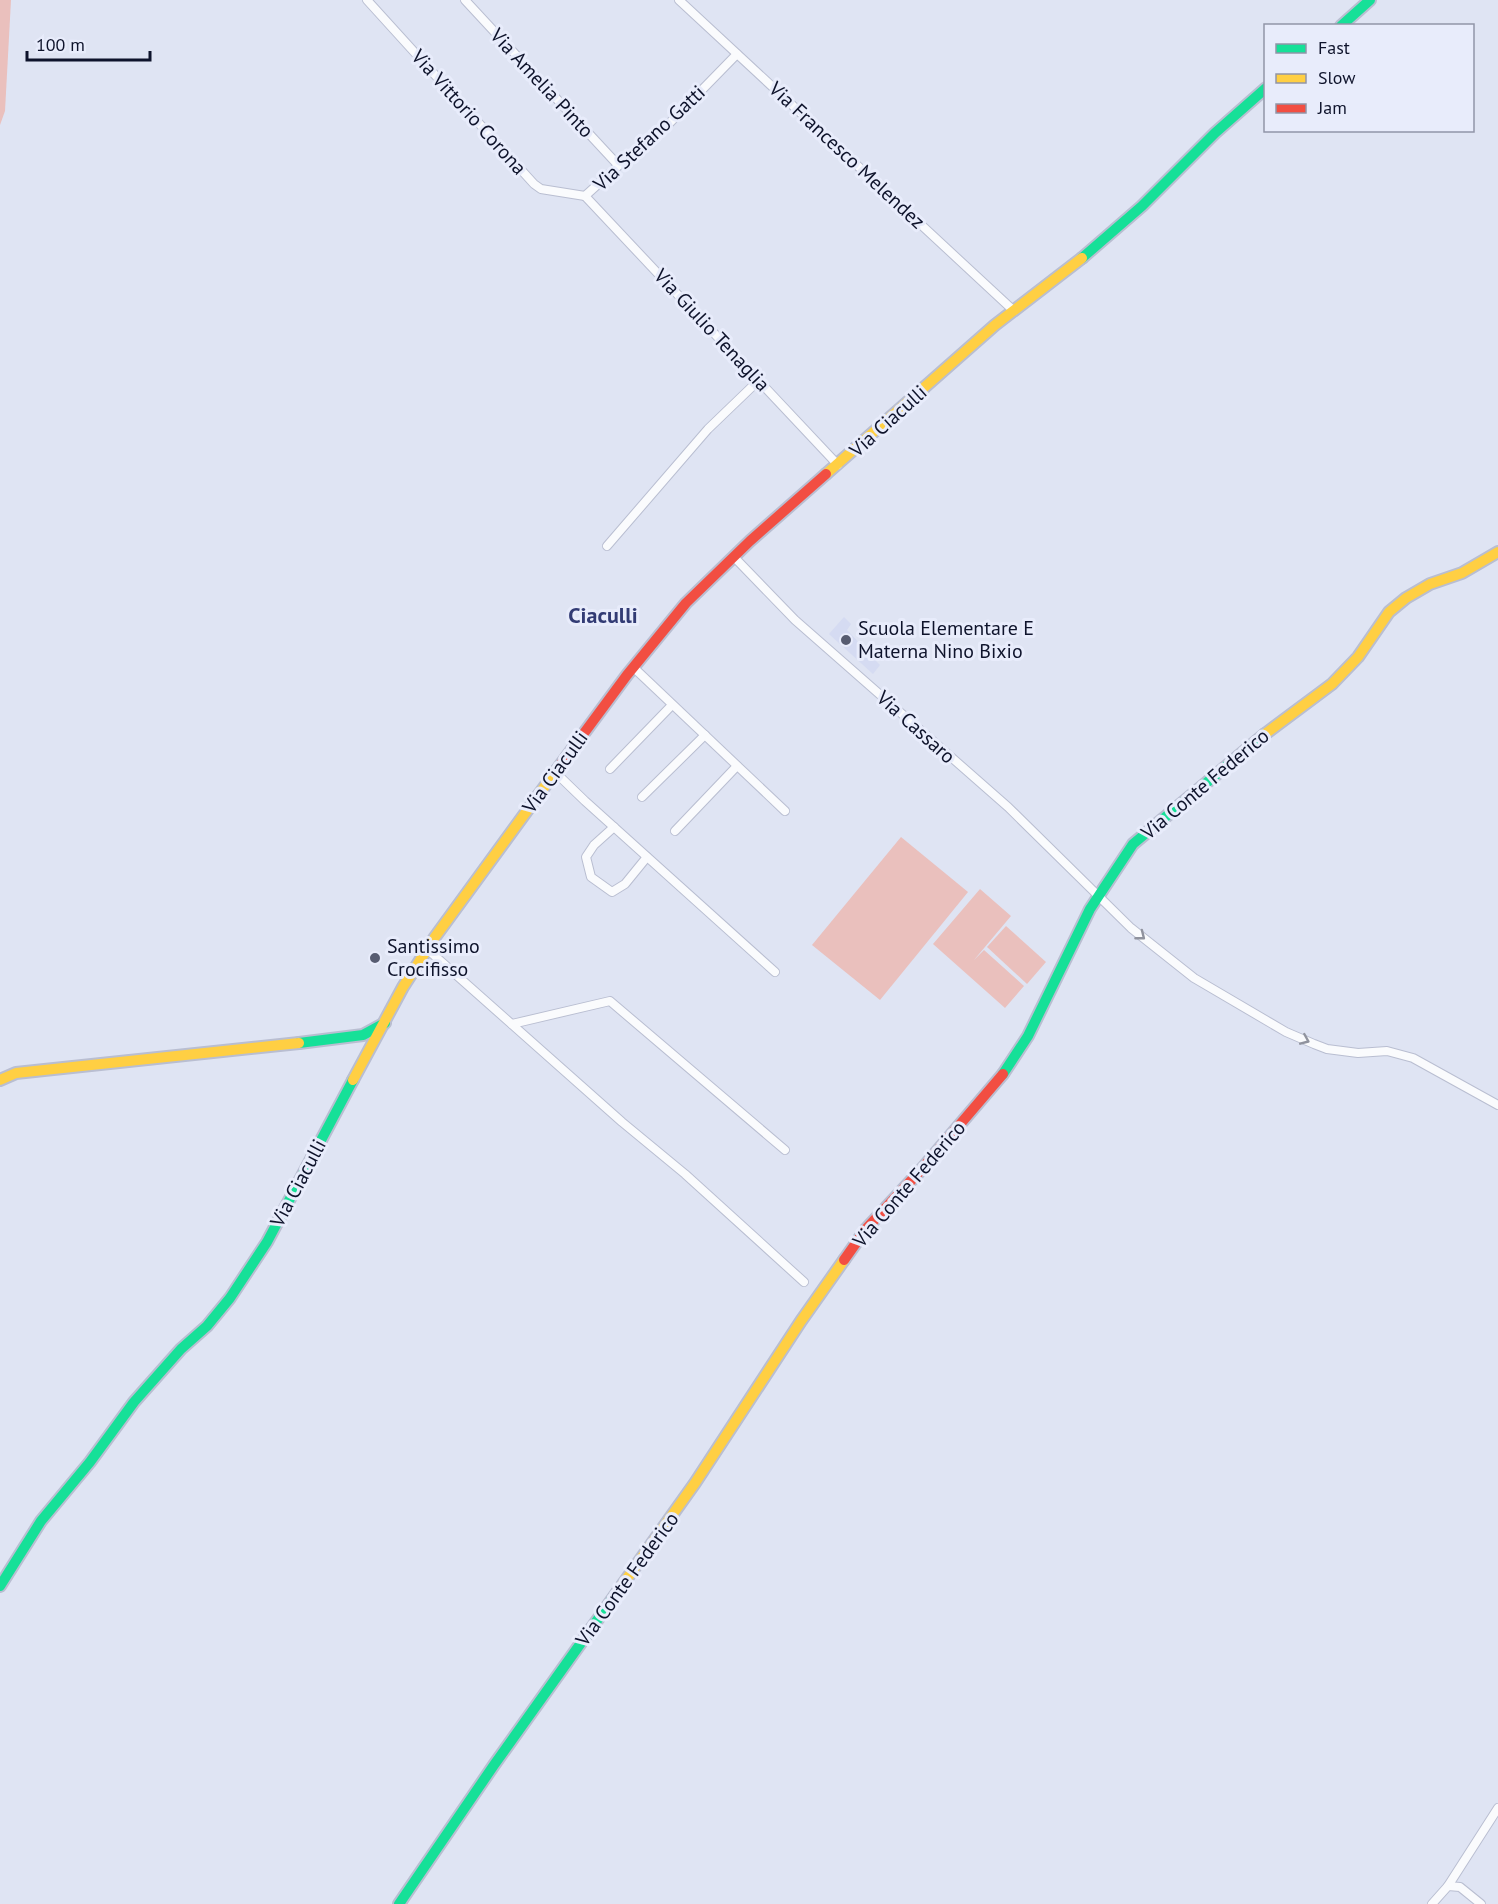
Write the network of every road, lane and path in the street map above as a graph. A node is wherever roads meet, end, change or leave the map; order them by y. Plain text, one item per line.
1 (367, 0) edge
2 (465, 0) edge
3 (679, 0) edge
4 (1370, 0) edge
5 (1343, 24) edge
6 (737, 54) junction
7 (1264, 90) edge
8 (618, 165) junction
9 (585, 196) junction
10 (1014, 311) junction
11 (759, 380) junction
12 (838, 465) junction
13 (607, 546) dead end
14 (1498, 552) edge
15 (734, 557) junction
16 (633, 667) junction
17 (672, 705) junction
18 (705, 735) junction
19 (737, 766) junction
20 (610, 769) dead end
21 (556, 772) junction
22 (642, 797) dead end
23 (784, 811) dead end
24 (614, 827) junction
25 (675, 831) dead end
26 (647, 857) junction
27 (1098, 896) junction
28 (427, 949) junction
29 (775, 972) dead end
30 (385, 1023) junction
31 (512, 1024) junction
32 (0, 1080) edge
33 (1498, 1105) edge
34 (785, 1150) dead end
35 (804, 1282) dead end
36 (0, 1586) edge
37 (1498, 1808) edge
38 (1448, 1886) junction
39 (399, 1904) edge
40 (1432, 1904) edge
41 (1481, 1904) edge

1 - 9 street, Via Vittorio Corona
2 - 8 street, Via Amelia Pinto
3 - 6 street, Via Francesco Melendez
4 - 5 street
6 - 8 street, Via Stefano Gatti
6 - 10 street, Via Francesco Melendez
7 - 10 street, Via Ciaculli
8 - 9 street, Via Stefano Gatti
9 - 11 street, Via Giulio Tenaglia
10 - 12 street, Via Ciaculli
11 - 12 street, Via Giulio Tenaglia
11 - 13 street
12 - 15 street, Via Ciaculli
14 - 27 street, Via Conte Federico
15 - 16 street, Via Ciaculli
15 - 27 street, Via Cassaro
16 - 17 street
16 - 21 street, Via Ciaculli
17 - 18 street
17 - 20 street
18 - 19 street
18 - 22 street
19 - 23 street
19 - 25 street
21 - 24 street
21 - 28 street, Via Ciaculli
24 - 26 street
24 - 26 street
26 - 29 street
27 -> 33 street, Via Cassaro
27 - 39 street, Via Conte Federico
28 - 30 street, Via Ciaculli
28 - 31 street
30 - 32 street
30 - 36 street, Via Ciaculli
31 - 34 street
31 - 35 street
37 - 38 street
38 - 40 street
38 - 41 street

